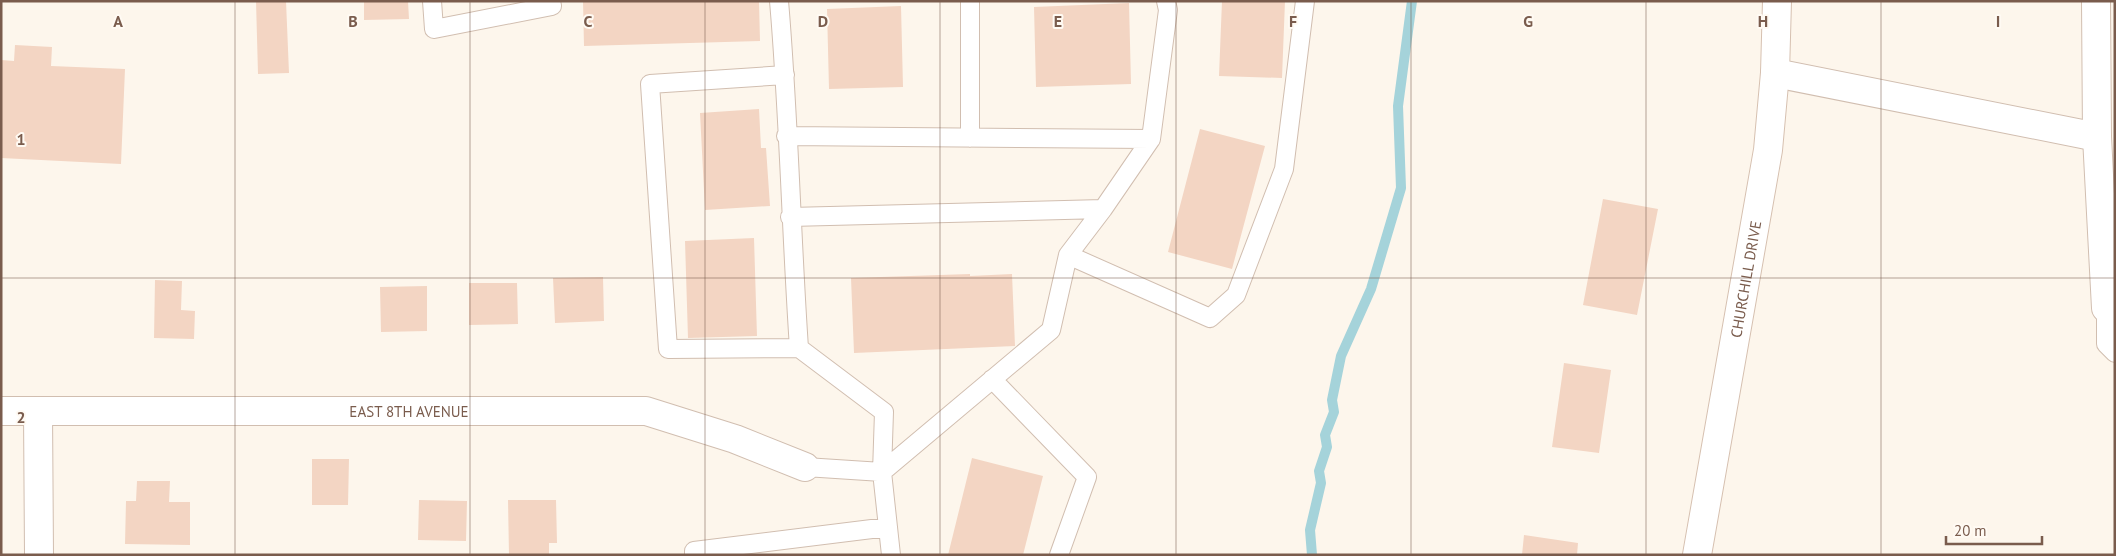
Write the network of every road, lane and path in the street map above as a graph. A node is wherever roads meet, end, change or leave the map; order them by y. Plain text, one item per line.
1 (432, 1) edge
2 (779, 1) edge
3 (970, 1) edge
4 (1166, 1) edge
5 (1305, 1) edge
6 (1777, 1) edge
7 (2096, 1) edge
8 (551, 4) edge
9 (1775, 73) junction
10 (785, 75) junction
11 (786, 136) junction
12 (2097, 137) junction
13 (970, 138) junction
14 (1151, 139) junction
15 (1103, 210) junction
16 (790, 217) junction
17 (1068, 255) junction
18 (2110, 308) edge
19 (799, 348) junction
20 (2115, 352) edge
21 (992, 379) junction
22 (1, 411) edge
23 (38, 411) junction
24 (805, 468) joint
25 (882, 472) junction
26 (888, 527) junction
27 (39, 555) edge
28 (694, 555) edge
29 (891, 555) edge
30 (1059, 555) edge
31 (1697, 555) edge

1 - 8 lane
2 - 10 lane
3 - 13 lane
4 - 14 lane
5 - 17 lane
6 - 9 street, CHURCHILL DRIVE
7 - 12 street
9 - 12 street
9 - 31 street, CHURCHILL DRIVE
10 - 11 lane
10 - 19 lane
11 - 13 lane
11 - 16 lane
12 - 18 street
13 - 14 lane
14 - 15 lane
15 - 16 lane
15 - 17 lane
16 - 19 lane
17 - 21 lane
18 - 20 lane
19 - 25 lane
21 - 25 lane
21 - 30 lane
22 - 23 street, EAST 8TH AVENUE
23 - 24 street, EAST 8TH AVENUE
23 - 27 street
24 - 25 lane
25 - 26 lane
26 - 28 lane
26 - 29 lane

